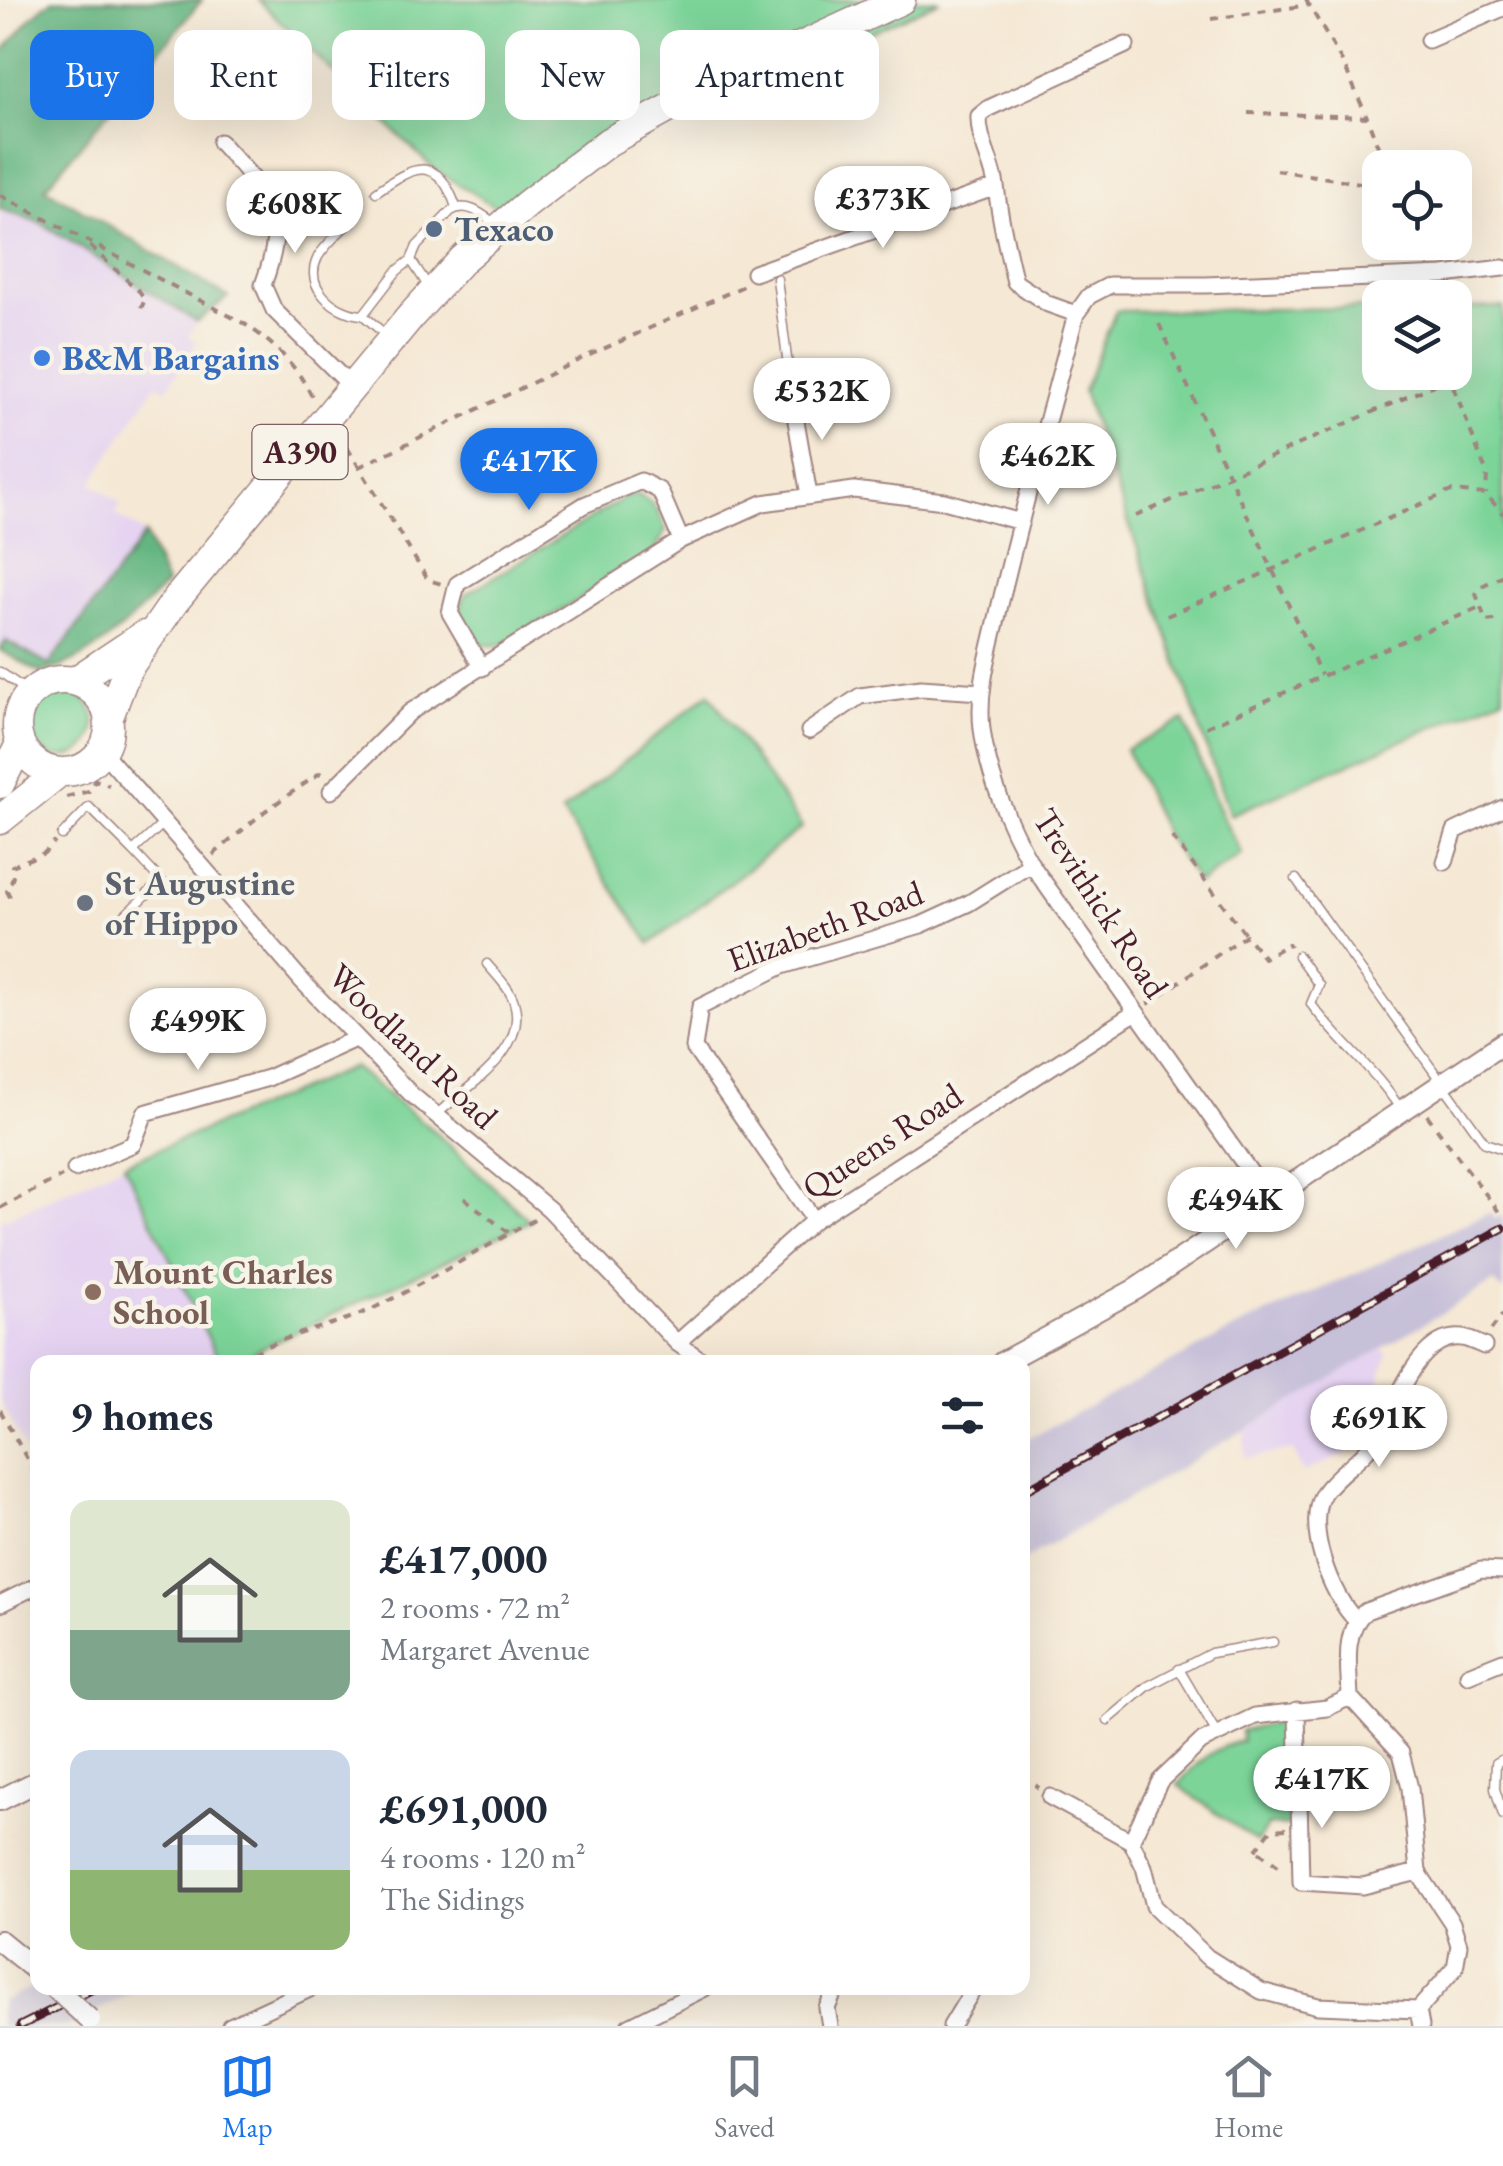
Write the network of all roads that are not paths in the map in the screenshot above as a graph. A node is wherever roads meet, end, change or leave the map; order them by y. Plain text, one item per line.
1 (901, 0) edge
2 (1503, 8) edge
3 (1428, 40) dead end
4 (1126, 45) dead end
5 (220, 142) dead end
6 (996, 187) junction
7 (376, 192) dead end
8 (456, 207) junction
9 (350, 221) dead end
10 (500, 227) junction
11 (411, 260) junction
12 (1503, 268) edge
13 (754, 273) road end
14 (777, 279) dead end
15 (432, 293) junction
16 (1076, 314) junction
17 (364, 315) junction
18 (391, 340) junction
19 (353, 388) junction
20 (792, 398) joint
21 (809, 495) junction
22 (1021, 522) junction
23 (681, 540) junction
24 (154, 628) junction
25 (482, 668) junction
26 (0, 672) edge
27 (75, 681) junction
28 (981, 692) junction
29 (30, 693) junction
30 (109, 717) junction
31 (809, 731) dead end
32 (20, 744) junction
33 (102, 751) junction
34 (60, 772) junction
35 (0, 784) edge
36 (331, 791) road end
37 (1503, 808) edge
38 (0, 820) edge
39 (166, 822) junction
40 (62, 834) road end
41 (134, 851) junction
42 (1446, 862) dead end
43 (1031, 864) junction
44 (1296, 879) dead end
45 (121, 919) dead end
46 (1298, 956) road end
47 (487, 964) dead end
48 (1136, 1012) junction
49 (358, 1038) junction
50 (1503, 1044) edge
51 (1442, 1084) junction
52 (1409, 1105) junction
53 (435, 1116) junction
54 (1503, 1149) edge
55 (75, 1169) road end
56 (1270, 1200) junction
57 (814, 1220) junction
58 (677, 1343) junction
59 (1484, 1346) road end
60 (694, 1355) edge
61 (1015, 1355) edge
62 (1503, 1552) edge
63 (1502, 1570) edge
64 (30, 1589) edge
65 (0, 1604) edge
66 (1356, 1619) junction
67 (1272, 1642) dead end
68 (1503, 1662) edge
69 (1179, 1668) junction
70 (1468, 1675) dead end
71 (1350, 1697) junction
72 (1297, 1710) junction
73 (1108, 1720) dead end
74 (1216, 1732) junction
75 (1503, 1759) edge
76 (30, 1785) edge
77 (1050, 1797) dead end
78 (0, 1800) edge
79 (1503, 1815) edge
80 (1131, 1841) junction
81 (1418, 1872) junction
82 (0, 1940) edge
83 (30, 1965) edge
84 (62, 1995) edge
85 (297, 1995) edge
86 (691, 1995) edge
87 (833, 1995) edge
88 (970, 1995) edge
89 (1420, 2018) edge
90 (92, 2023) edge
91 (230, 2026) edge
92 (629, 2026) edge
93 (830, 2026) edge
94 (951, 2026) edge

1 - 10 highway, A390
2 - 3 street
4 - 6 street
5 - 19 street
6 - 13 street
6 - 16 street
7 - 8 lane
8 - 10 lane
8 - 11 lane
9 - 17 lane
10 - 15 highway, A390
11 - 15 lane
11 - 17 lane
12 - 16 street
14 - 20 lane
15 - 18 highway, A390
16 - 22 street, Trevithick Road
17 - 18 lane
18 - 19 highway, A390
19 - 24 highway, A390
20 - 21 street
21 - 22 street
21 - 23 street
22 - 28 street, Trevithick Road
23 - 25 street
23 - 25 street
24 - 27 highway, A390
24 - 30 highway, A390
25 - 36 street
26 - 29 lane
27 - 29 highway, A390
27 - 30 highway
28 - 31 street
28 - 43 street, Trevithick Road
29 - 32 highway
30 - 33 highway, A390
32 - 34 highway
32 - 35 highway
33 - 34 highway
33 - 39 street, Woodland Road
34 - 38 highway
37 - 42 street
39 - 41 lane
39 - 49 street, Woodland Road
40 - 41 lane
41 - 45 lane
43 - 48 street, Trevithick Road
43 - 57 street, Elizabeth Road
44 - 51 lane
46 - 52 lane
47 - 53 lane
48 - 56 street, Trevithick Road
48 - 57 street, Queens Road
49 - 53 street, Woodland Road
49 - 55 street
50 - 51 street
51 - 52 street
51 - 54 lane
52 - 56 street
53 - 58 street, Woodland Road
56 - 61 street
57 - 58 street, Queens Road
58 - 60 street, Woodland Road
59 - 66 street
62 - 63 street
63 - 66 street
64 - 65 street
66 - 71 street
67 - 69 lane
68 - 70 street
69 - 73 lane
69 - 74 lane
71 - 72 street
71 - 81 street
72 - 74 street
72 - 81 street
74 - 80 street
75 - 79 lane
76 - 78 street
77 - 80 street
80 - 89 street
81 - 89 street
82 - 83 street
84 - 90 street, bridge
85 - 91 street
86 - 92 street
87 - 93 street
88 - 94 street

